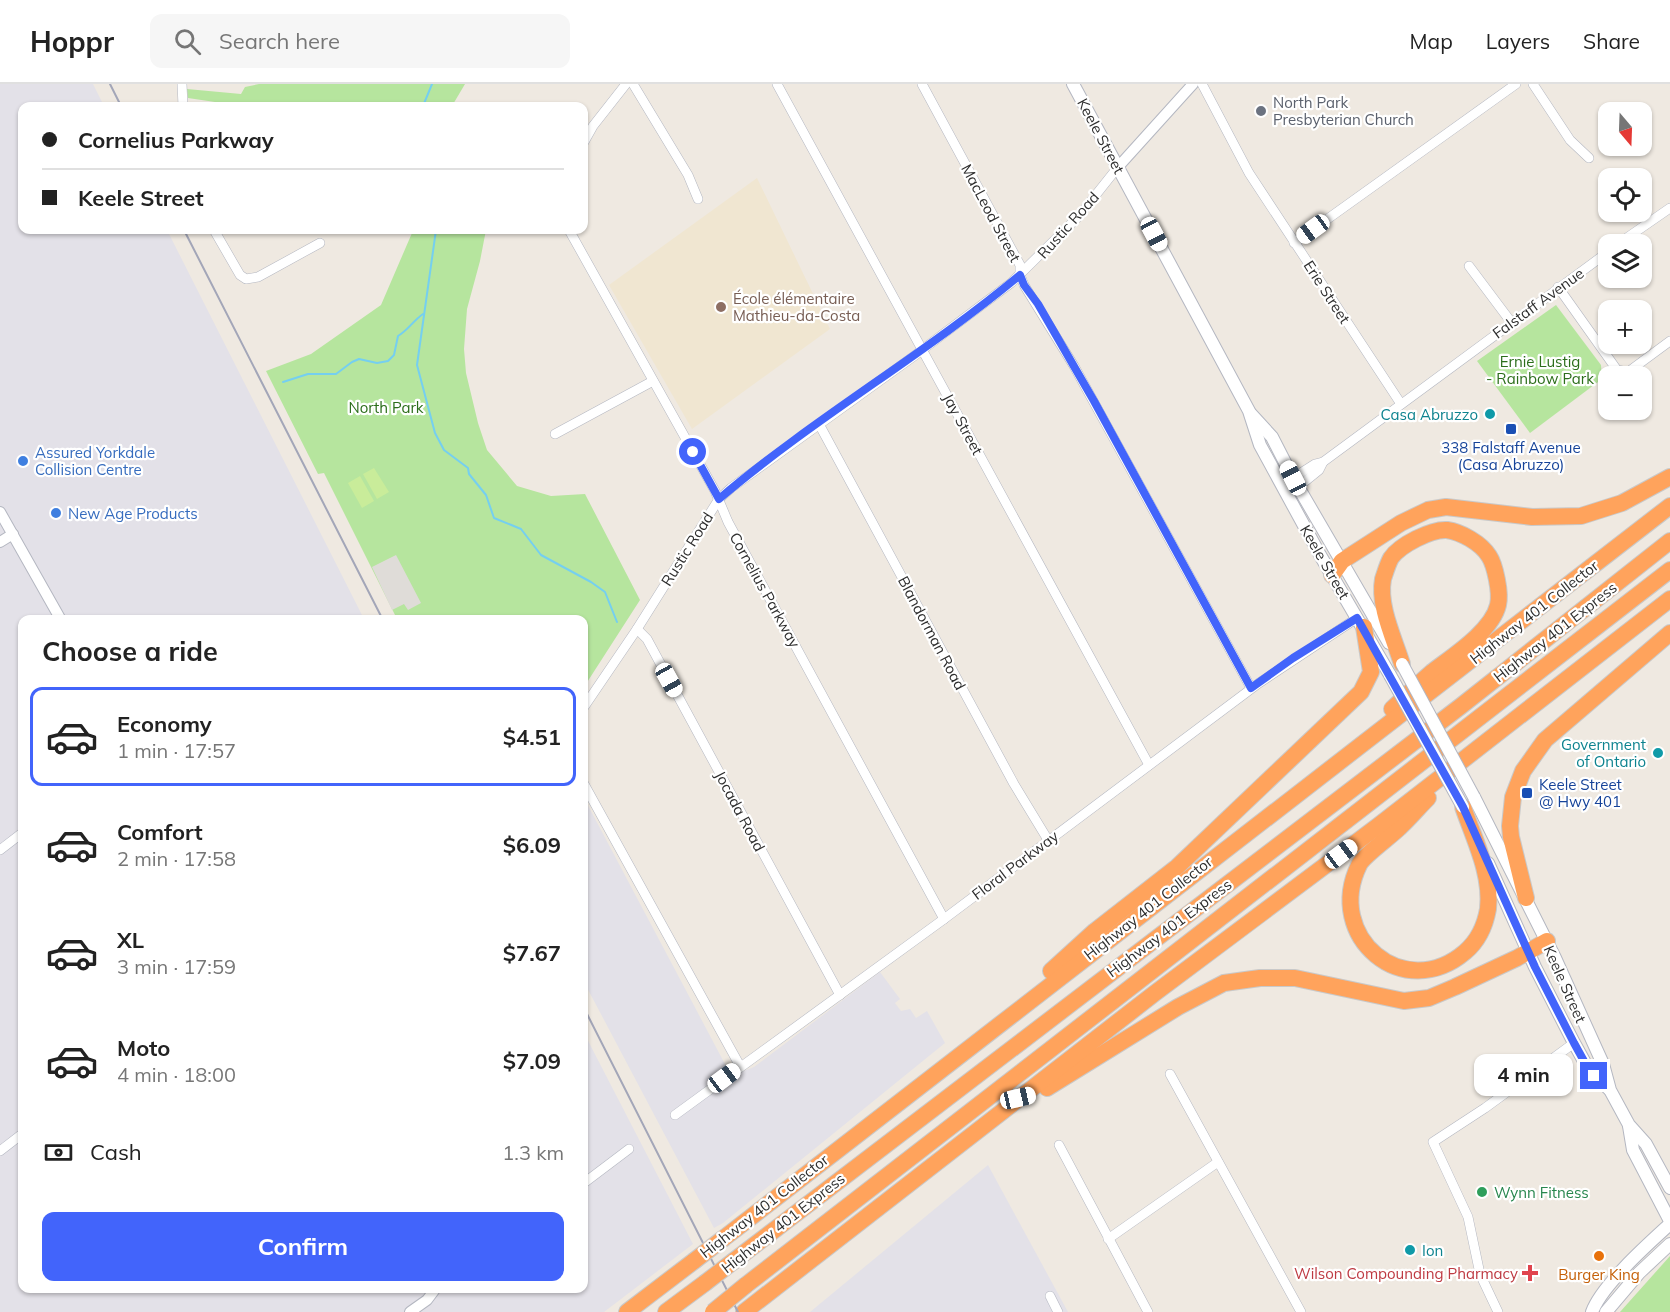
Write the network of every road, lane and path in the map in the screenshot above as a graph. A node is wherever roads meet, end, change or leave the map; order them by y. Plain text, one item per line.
1 (182, 84) edge
2 (626, 84) edge
3 (633, 84) edge
4 (777, 84) edge
5 (922, 84) edge
6 (1073, 84) edge
7 (1193, 84) edge
8 (1203, 84) edge
9 (1516, 84) edge
10 (1533, 84) edge
11 (183, 102) edge
12 (588, 135) edge
13 (1589, 158) dead end
14 (1118, 168) junction
15 (698, 199) dead end
16 (1670, 208) edge
17 (216, 234) edge
18 (571, 234) edge
19 (1632, 234) edge
20 (320, 243) dead end
21 (1294, 243) junction
22 (1598, 259) edge
23 (1468, 266) dead end
24 (1020, 275) junction
25 (1558, 287) junction
26 (1510, 322) junction
27 (1670, 341) edge
28 (923, 349) junction
29 (653, 381) junction
30 (1401, 404) junction
31 (1249, 411) junction
32 (819, 424) junction
33 (555, 434) dead end
34 (1277, 476) junction
35 (1670, 477) edge
36 (1296, 482) junction
37 (719, 499) junction
38 (1670, 506) edge
39 (0, 512) edge
40 (13, 534) junction
41 (1670, 540) edge
42 (0, 542) edge
43 (1342, 561) junction
44 (1670, 570) edge
45 (1332, 575) junction
46 (1670, 598) edge
47 (58, 615) edge
48 (1360, 622) junction
49 (637, 628) junction
50 (1670, 633) edge
51 (1396, 669) junction
52 (1251, 688) junction
53 (588, 701) edge
54 (1465, 759) junction
55 (1149, 765) junction
56 (588, 791) edge
57 (1296, 795) junction
58 (1469, 802) junction
59 (18, 836) edge
60 (1048, 840) junction
61 (0, 850) edge
62 (1526, 898) junction
63 (944, 919) junction
64 (1547, 941) junction
65 (1528, 951) junction
66 (840, 995) junction
67 (1574, 1043) junction
68 (969, 1046) junction
69 (740, 1066) junction
70 (1170, 1074) dead end
71 (1610, 1090) junction
72 (1018, 1098) junction
73 (675, 1115) dead end
74 (1629, 1125) junction
75 (18, 1137) edge
76 (1059, 1145) dead end
77 (629, 1149) dead end
78 (0, 1150) edge
79 (1218, 1162) junction
80 (588, 1180) edge
81 (1670, 1188) edge
82 (1670, 1222) edge
83 (1108, 1239) junction
84 (1670, 1244) edge
85 (432, 1293) edge
86 (1050, 1296) dead end
87 (750, 1308) edge
88 (410, 1312) edge
89 (627, 1312) edge
90 (666, 1312) edge
91 (712, 1312) edge
92 (1058, 1312) edge
93 (1148, 1312) edge
94 (1301, 1312) edge
95 (1498, 1312) edge
96 (1592, 1312) edge
97 (1606, 1312) edge

1 - 11 street
2 - 12 street
3 - 15 street
4 - 28 street, Jay Street
5 - 24 street, MacLeod Street
6 - 14 main road, Keele Street
7 - 14 street, Rustic Road
8 - 21 street, Erie Street
9 - 21 street
10 - 13 street
14 - 24 street, Rustic Road
14 - 31 main road, Keele Street
16 - 19 street
17 - 20 street
18 - 29 street, Cornelius Parkway
21 - 30 street, Erie Street
22 - 25 street, Falstaff Avenue
23 - 26 street
24 - 28 street, Rustic Road
24 - 52 street, MacLeod Street
25 - 26 street, Falstaff Avenue
25 - 27 street
26 - 30 street, Falstaff Avenue
28 - 32 street, Rustic Road
28 - 55 street, Jay Street
29 - 33 street
29 - 37 street, Cornelius Parkway
30 - 36 street, Falstaff Avenue
31 - 34 main road, Keele Street
31 - 36 main road, Keele Street
32 - 37 street, Rustic Road
32 - 60 street, Blandorman Road
34 - 36 street
34 - 45 main road, Keele Street
35 - 43 highway
36 - 43 main road, Keele Street
37 - 49 street, Rustic Road
37 - 63 street, Cornelius Parkway
38 - 57 highway, Highway 401 Collector
39 - 40 street
40 - 42 street
40 - 47 street
41 - 90 highway, Highway 401 Express, bridge
43 - 45 highway
43 - 51 main road, Keele Street
44 - 91 highway, Highway 401 Express, bridge
45 - 48 main road, Keele Street
46 - 54 highway
48 - 51 main road, Keele Street
48 - 52 street, Floral Parkway
48 - 68 highway
49 - 53 street, Rustic Road
49 - 66 street, Jocada Road
50 - 62 highway
51 - 57 highway
51 - 58 main road, Keele Street, bridge
52 - 55 street, Floral Parkway
54 - 58 highway
54 - 72 highway
55 - 60 street, Floral Parkway
56 - 69 street
57 - 68 highway, Highway 401 Collector
58 - 62 main road, Keele Street
58 - 65 main road, Keele Street
59 - 61 street
60 - 63 street, Floral Parkway
62 - 64 main road, Keele Street
63 - 66 street, Floral Parkway
64 - 65 highway
64 - 71 main road, Keele Street
65 - 67 main road, Keele Street
65 - 72 highway
66 - 69 street, Floral Parkway
67 - 71 main road, Keele Street
67 - 95 street
68 - 89 highway, Highway 401 Collector, bridge
69 - 73 street, Floral Parkway
70 - 79 street
71 - 74 main road, Keele Street
72 - 87 highway
74 - 81 main road, Keele Street
74 - 82 main road, Keele Street
75 - 78 street
76 - 83 street
77 - 80 street
79 - 83 street
79 - 94 street
82 - 96 main road
83 - 93 street
84 - 97 main road
85 - 88 street
86 - 92 street

